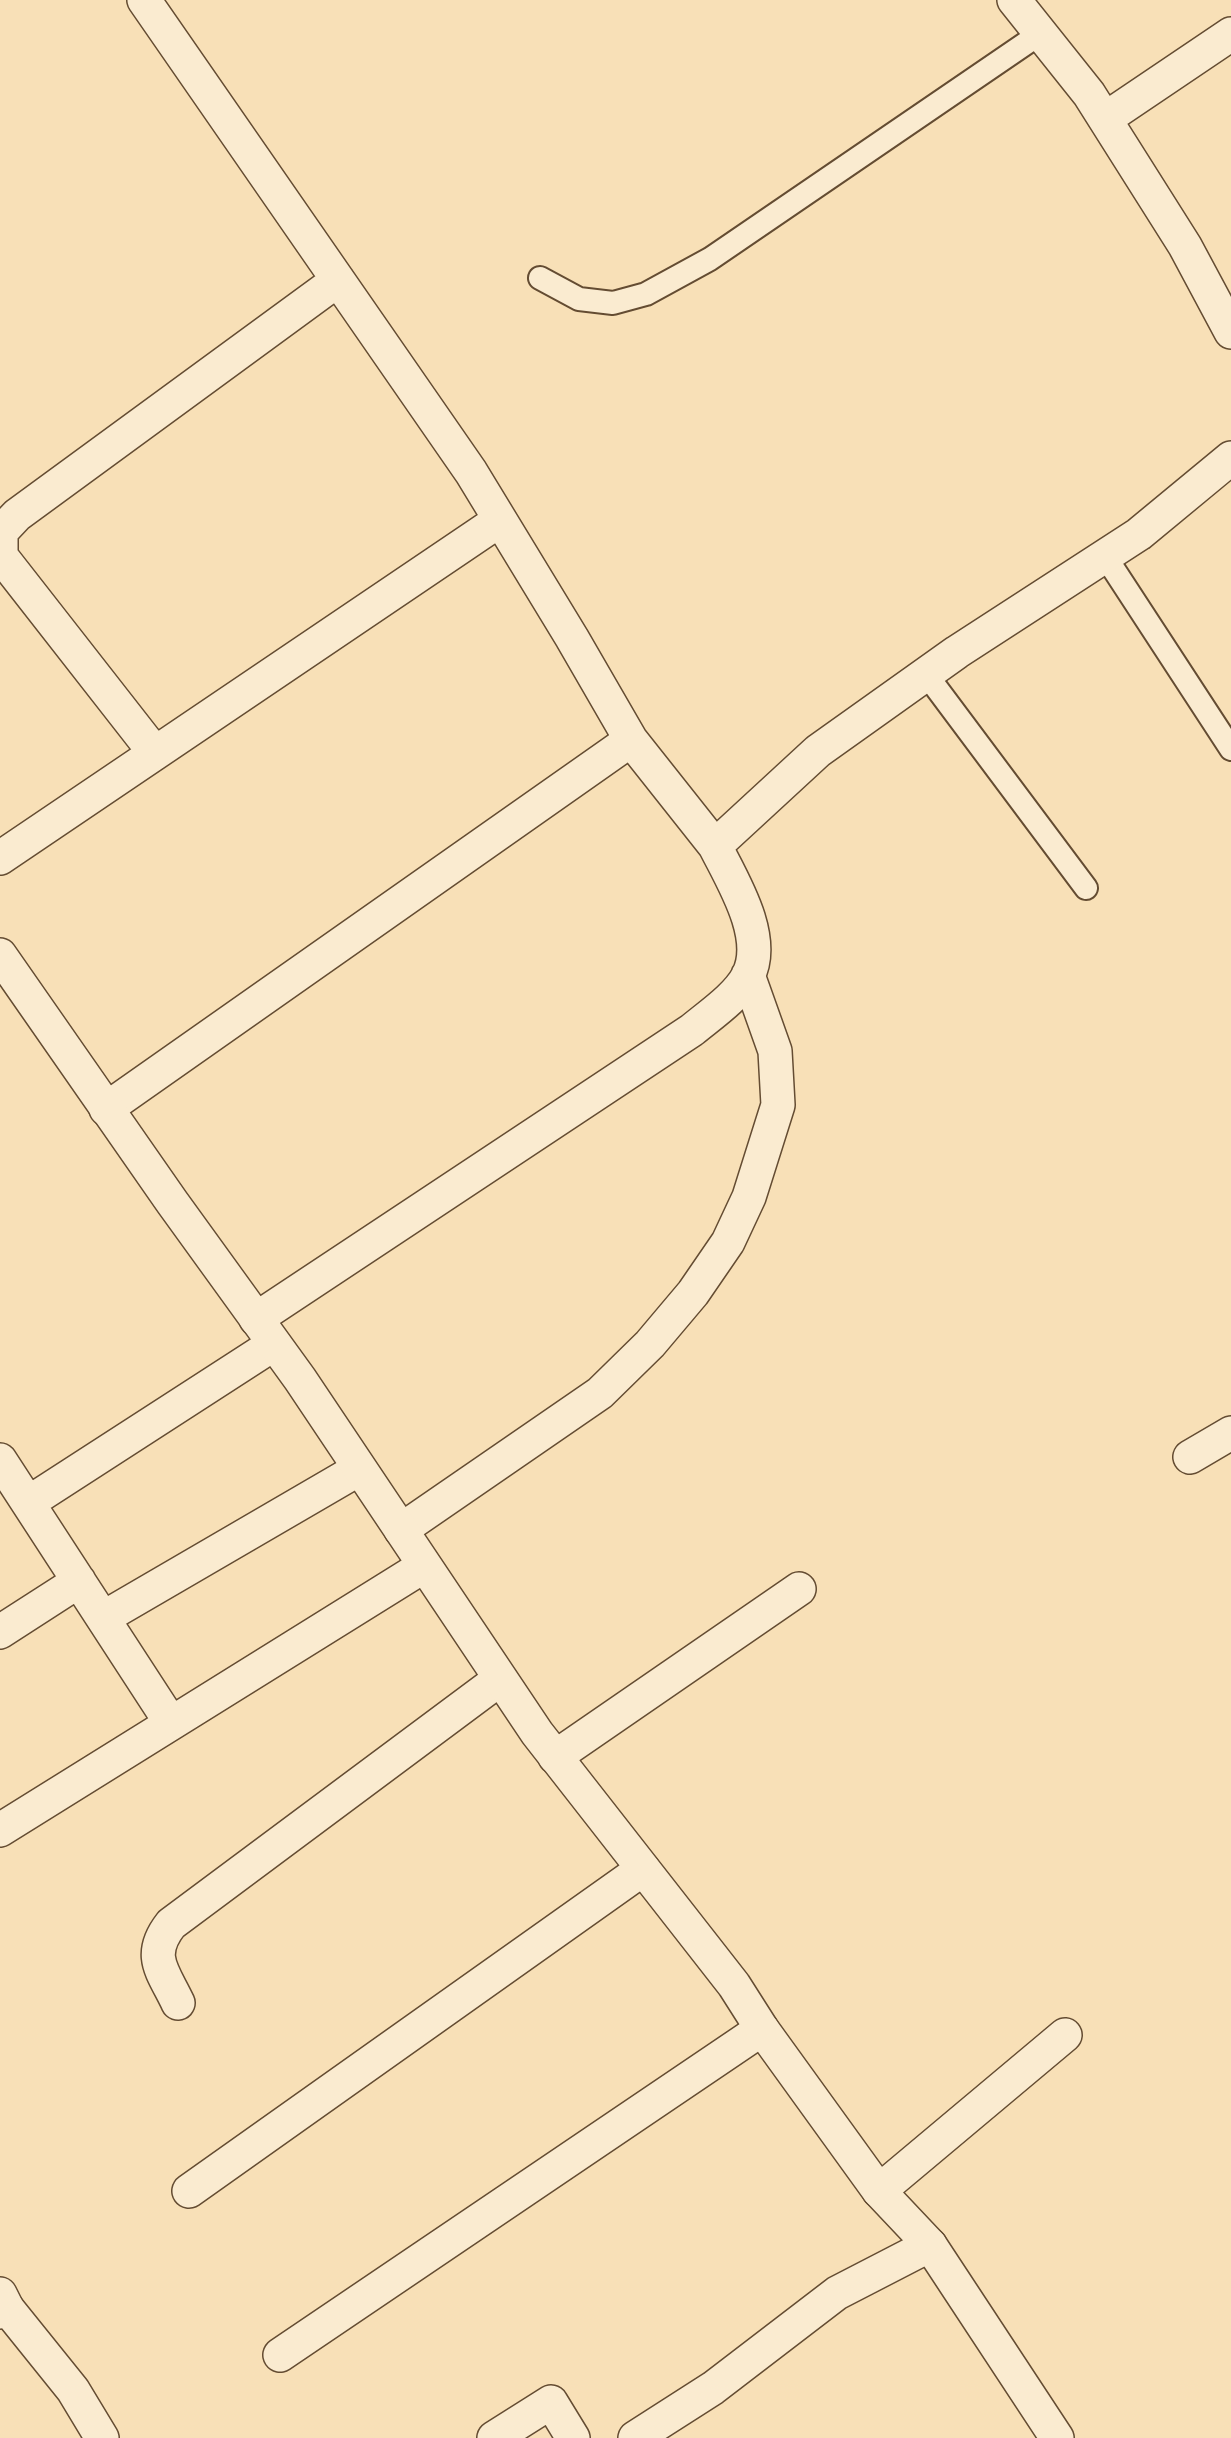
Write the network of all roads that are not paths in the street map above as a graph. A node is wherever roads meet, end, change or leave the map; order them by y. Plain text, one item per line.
1 (144, 0) edge
2 (1014, 0) edge
3 (1041, 33) junction
4 (1231, 34) edge
5 (1105, 119) junction
6 (540, 278) dead end
7 (338, 280) junction
8 (1231, 332) edge
9 (1231, 458) edge
10 (500, 520) junction
11 (1105, 556) junction
12 (926, 674) junction
13 (631, 740) junction
14 (1231, 749) edge
15 (155, 753) junction
16 (715, 846) junction
17 (0, 858) edge
18 (1086, 888) dead end
19 (0, 955) edge
20 (748, 975) junction
21 (106, 1109) junction
22 (265, 1331) junction
23 (1231, 1433) edge
24 (1190, 1456) dead end
25 (0, 1460) edge
26 (359, 1469) junction
27 (28, 1503) junction
28 (401, 1530) junction
29 (424, 1566) junction
30 (79, 1581) junction
31 (799, 1589) dead end
32 (103, 1618) junction
33 (0, 1632) edge
34 (500, 1678) junction
35 (171, 1723) junction
36 (555, 1758) junction
37 (0, 1830) edge
38 (643, 1869) junction
39 (178, 2003) dead end
40 (762, 2029) junction
41 (1065, 2035) dead end
42 (189, 2191) dead end
43 (879, 2192) junction
44 (930, 2245) junction
45 (2, 2305) edge
46 (280, 2355) dead end
47 (1044, 2431) edge
48 (102, 2438) edge
49 (494, 2438) edge
50 (573, 2438) edge
51 (635, 2438) edge

1 - 7 street
2 - 3 street
3 - 5 street
3 - 6 lane
4 - 5 street
5 - 8 street
7 - 10 street
7 - 15 street
9 - 11 street
10 - 13 street
10 - 15 street
11 - 12 street
11 - 14 lane
12 - 16 street
12 - 18 lane
13 - 16 street
13 - 21 street
15 - 17 street
16 - 20 street
19 - 21 street
20 - 22 street
20 - 28 street
21 - 22 street
22 - 26 street
22 - 27 street
23 - 24 street
25 - 27 street
26 - 28 street
26 - 32 street
27 - 30 street
28 - 29 street
29 - 34 street
29 - 35 street
30 - 32 street
30 - 33 street
31 - 36 street
32 - 35 street
34 - 36 street
34 - 39 street
35 - 37 street
36 - 38 street
38 - 40 street
38 - 42 street
40 - 43 street
40 - 46 street
41 - 43 street
43 - 44 street
44 - 47 street
44 - 51 street
45 - 48 street
49 - 50 street

